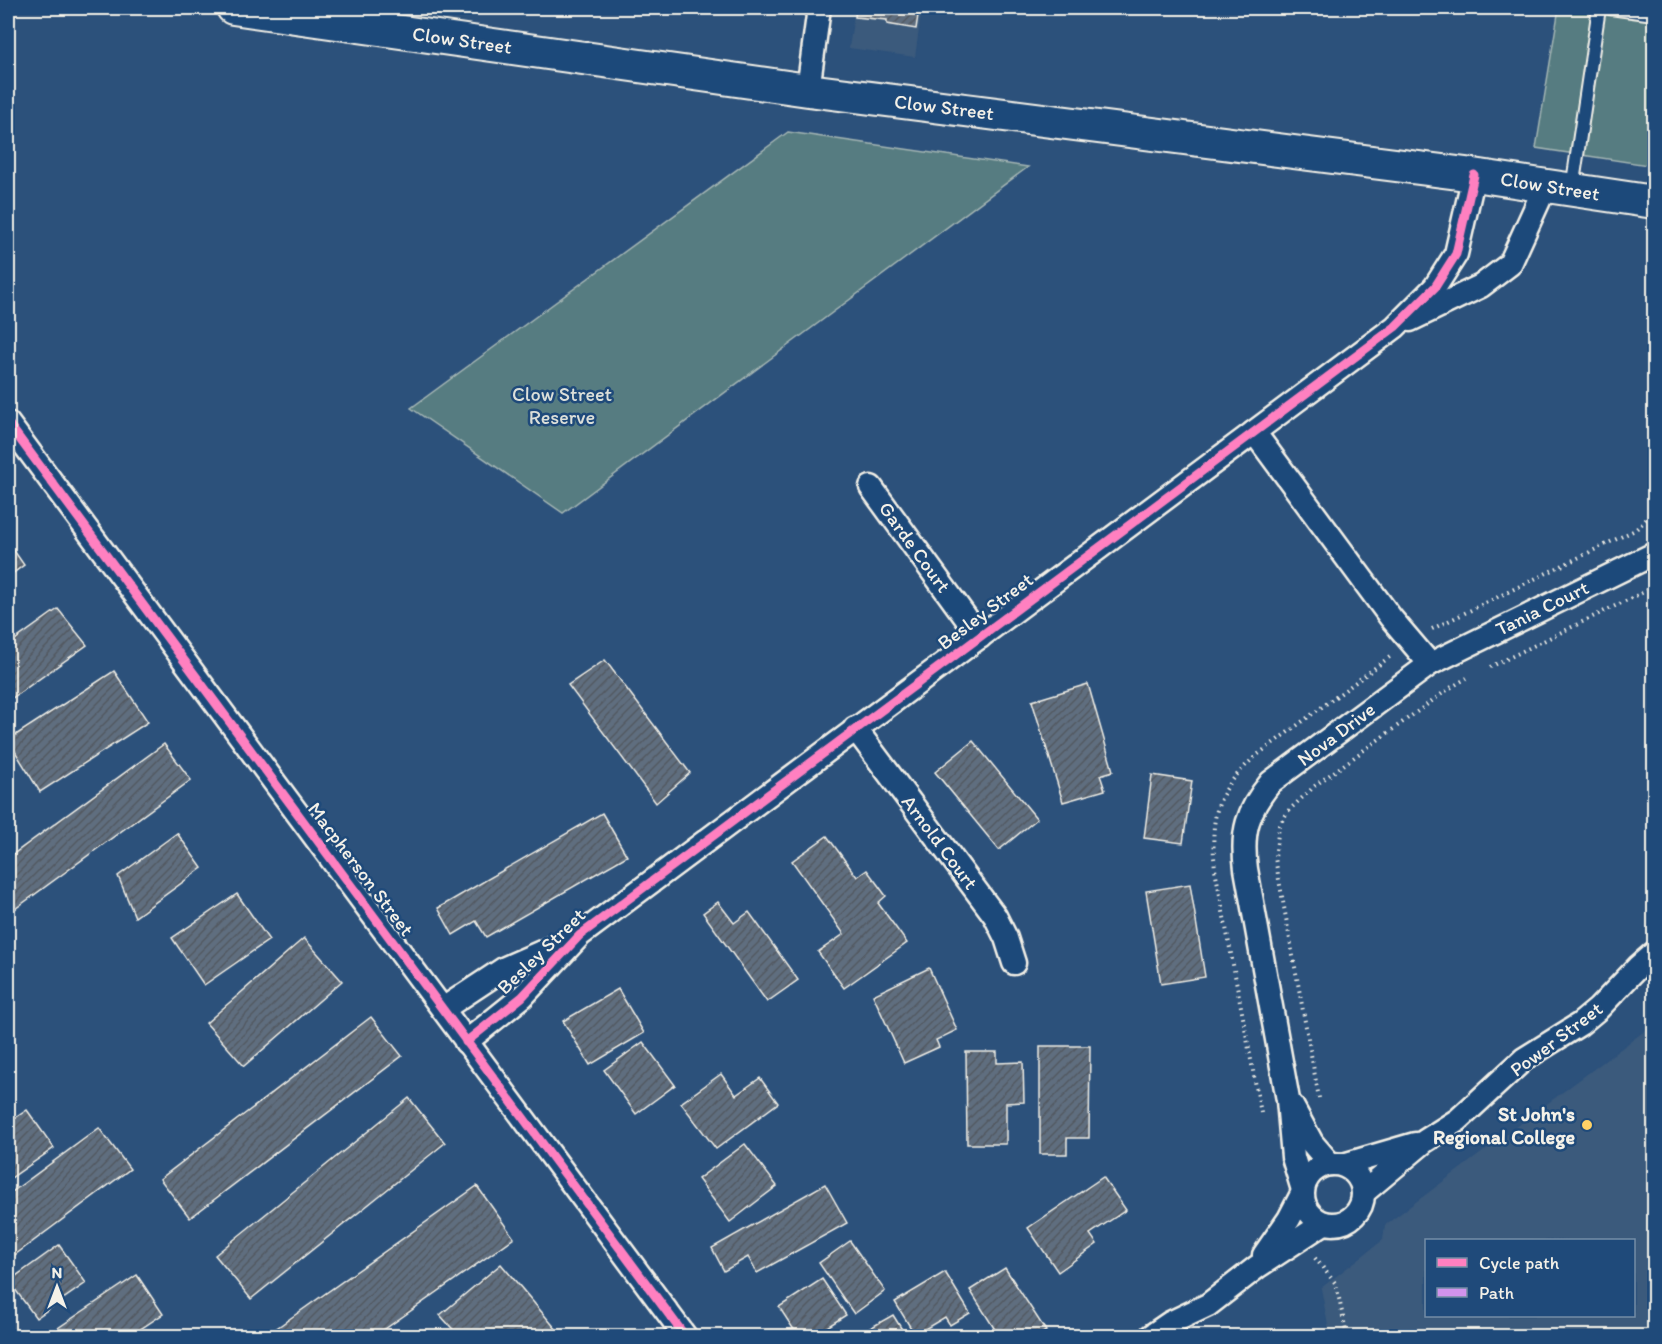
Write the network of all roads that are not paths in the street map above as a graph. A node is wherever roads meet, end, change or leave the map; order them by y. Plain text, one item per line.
1 (233, 8) edge
2 (819, 8) edge
3 (1599, 8) edge
4 (1610, 8) edge
5 (1654, 14) edge
6 (808, 90) junction
7 (1474, 175) junction
8 (1559, 187) junction
9 (1654, 202) edge
10 (1395, 327) junction
11 (8, 423) edge
12 (1254, 432) junction
13 (871, 487) dead end
14 (1654, 554) edge
15 (980, 637) junction
16 (1430, 664) junction
17 (855, 728) junction
18 (580, 934) junction
19 (1654, 953) edge
20 (1014, 963) dead end
21 (443, 1009) junction
22 (466, 1042) junction
23 (1288, 1100) junction
24 (1425, 1141) junction
25 (1336, 1165) junction
26 (1302, 1192) junction
27 (1363, 1193) junction
28 (1324, 1223) junction
29 (1257, 1267) junction
30 (685, 1336) edge
31 (1151, 1336) edge

1 - 6 main road, Clow Street
2 - 6 street
3 - 8 lane
4 - 5 lane
6 - 7 main road, Clow Street
7 - 8 main road, Clow Street
7 - 10 street, Besley Street
8 - 9 main road, Clow Street
8 - 10 street, Besley Street
10 - 12 street, Besley Street
11 - 21 street, Macpherson Street
12 - 15 street, Besley Street
12 - 16 street
13 - 15 street, Garde Court
14 - 16 street, Tania Court
15 - 17 street, Besley Street
16 - 23 street, Nova Drive
17 - 18 street, Besley Street
17 - 20 street, Arnold Court
18 - 21 street, Besley Street
18 - 22 street, Besley Street
19 - 24 street, Power Street
21 - 22 street, Macpherson Street
22 - 30 street, Macpherson Street
23 - 25 street, Nova Drive
23 - 26 street, Nova Drive
24 - 25 street, Power Street
24 - 27 street, Power Street
25 - 26 street
25 - 27 street
26 - 28 street
26 - 29 street
27 - 28 street
28 - 29 street
29 - 31 street

